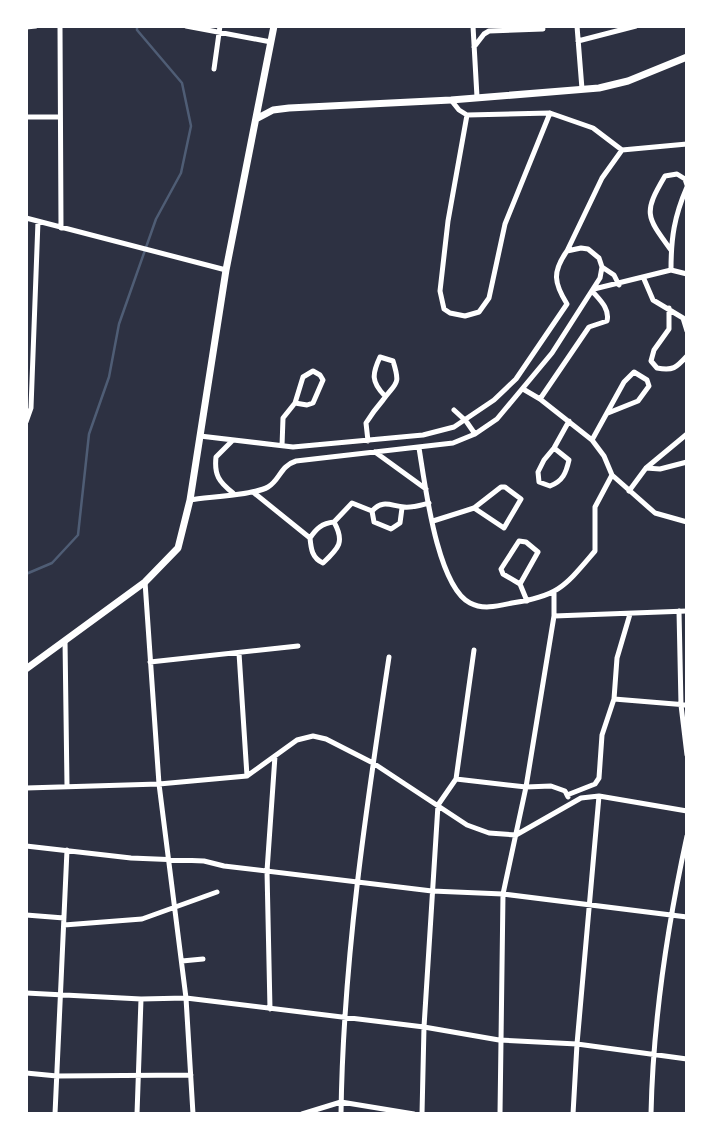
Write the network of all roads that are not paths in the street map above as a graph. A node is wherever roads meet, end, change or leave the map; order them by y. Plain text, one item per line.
1 (36, 26) edge
2 (60, 26) edge
3 (186, 26) edge
4 (274, 26) edge
5 (473, 26) edge
6 (577, 26) edge
7 (636, 26) edge
8 (26, 27) edge
9 (219, 29) edge
10 (542, 29) dead end
11 (578, 41) junction
12 (271, 43) junction
13 (474, 47) junction
14 (687, 57) edge
15 (214, 69) dead end
16 (582, 89) junction
17 (477, 97) junction
18 (451, 100) junction
19 (550, 113) junction
20 (467, 115) junction
21 (26, 117) edge
22 (60, 117) junction
23 (256, 119) junction
24 (687, 144) edge
25 (622, 150) junction
26 (687, 186) edge
27 (26, 218) edge
28 (38, 221) junction
29 (61, 228) junction
30 (671, 250) junction
31 (567, 251) junction
32 (601, 267) junction
33 (226, 270) junction
34 (671, 270) junction
35 (687, 274) edge
36 (644, 279) junction
37 (619, 285) junction
38 (594, 290) junction
39 (567, 303) junction
40 (26, 305) edge
41 (36, 305) junction
42 (668, 308) junction
43 (579, 310) junction
44 (687, 331) edge
45 (687, 356) edge
46 (523, 389) junction
47 (29, 396) edge
48 (385, 396) junction
49 (540, 399) junction
50 (295, 403) junction
51 (453, 410) dead end
52 (608, 413) junction
53 (466, 421) junction
54 (569, 421) junction
55 (26, 422) edge
56 (475, 434) junction
57 (687, 434) edge
58 (200, 436) junction
59 (368, 440) junction
60 (593, 440) junction
61 (232, 441) junction
62 (282, 446) junction
63 (293, 447) junction
64 (419, 448) junction
65 (554, 448) junction
66 (375, 452) junction
67 (296, 461) junction
68 (687, 461) edge
69 (646, 468) junction
70 (612, 475) junction
71 (426, 489) junction
72 (629, 491) junction
73 (253, 492) junction
74 (234, 494) junction
75 (190, 499) junction
76 (429, 503) junction
77 (402, 508) junction
78 (474, 508) junction
79 (372, 511) junction
80 (433, 521) junction
81 (334, 522) junction
82 (687, 522) edge
83 (310, 538) junction
84 (145, 582) junction
85 (520, 584) junction
86 (555, 593) junction
87 (527, 601) junction
88 (679, 611) junction
89 (687, 611) edge
90 (631, 614) junction
91 (554, 616) junction
92 (65, 639) junction
93 (298, 646) dead end
94 (474, 650) dead end
95 (239, 653) junction
96 (389, 657) dead end
97 (150, 662) junction
98 (26, 670) edge
99 (614, 699) junction
100 (684, 705) edge
101 (687, 755) edge
102 (275, 756) junction
103 (373, 763) junction
104 (247, 776) junction
105 (456, 779) junction
106 (159, 784) junction
107 (67, 786) junction
108 (526, 787) junction
109 (26, 788) edge
110 (567, 795) junction
111 (599, 796) junction
112 (570, 803) junction
113 (438, 805) junction
114 (687, 811) edge
115 (516, 835) junction
116 (687, 836) edge
117 (26, 846) edge
118 (67, 850) junction
119 (167, 860) junction
120 (267, 871) junction
121 (357, 881) junction
122 (432, 891) junction
123 (217, 892) dead end
124 (503, 894) junction
125 (588, 905) junction
126 (174, 908) junction
127 (670, 914) junction
128 (26, 915) edge
129 (687, 917) edge
130 (64, 918) junction
131 (64, 925) junction
132 (203, 960) dead end
133 (181, 961) junction
134 (26, 993) edge
135 (61, 995) junction
136 (186, 998) junction
137 (141, 999) junction
138 (270, 1009) junction
139 (345, 1018) junction
140 (424, 1027) junction
141 (499, 1040) junction
142 (577, 1044) junction
143 (652, 1054) junction
144 (687, 1059) edge
145 (26, 1073) edge
146 (138, 1075) junction
147 (191, 1075) junction
148 (57, 1076) junction
149 (341, 1102) junction
150 (55, 1114) edge
151 (137, 1114) edge
152 (193, 1114) edge
153 (302, 1114) edge
154 (341, 1114) edge
155 (414, 1114) edge
156 (422, 1114) edge
157 (500, 1114) edge
158 (573, 1114) edge
159 (651, 1114) edge

1 - 8 street
2 - 22 street
3 - 9 street
4 - 12 main road
5 - 13 street
6 - 11 street
7 - 11 street
9 - 12 street
9 - 15 street
10 - 13 street
11 - 16 street
12 - 23 main road
13 - 17 street
14 - 16 main road
16 - 17 main road
17 - 18 main road
18 - 20 street
18 - 23 main road
19 - 20 street
19 - 20 street
19 - 25 street
21 - 22 street
22 - 29 street
23 - 33 main road
24 - 25 street
25 - 31 street
26 - 30 street
26 - 30 street
27 - 28 street
28 - 29 street
28 - 41 street
29 - 33 street
30 - 34 street
31 - 32 street
31 - 39 street
32 - 37 street
32 - 38 street
33 - 58 main road
34 - 35 street
34 - 36 street
36 - 37 street
36 - 42 street
37 - 38 street
38 - 43 street
38 - 49 street
39 - 43 street
39 - 53 street
40 - 41 street
41 - 47 street
42 - 44 street
42 - 45 street
43 - 46 street
46 - 49 street
46 - 56 street
47 - 55 street
48 - 48 street
48 - 59 street
49 - 54 street
50 - 50 street
50 - 62 street
51 - 53 street
52 - 52 street
52 - 60 street
53 - 56 street
53 - 59 street
54 - 60 street
54 - 65 street
56 - 64 street
57 - 69 street
58 - 61 street
58 - 75 main road
59 - 63 street
60 - 70 street
61 - 62 street
61 - 74 street
62 - 63 street
63 - 67 street
64 - 66 street
64 - 71 street
65 - 65 street
66 - 67 street
66 - 71 street
67 - 73 street
68 - 69 street
69 - 72 street
70 - 72 street
70 - 86 street
71 - 76 street
72 - 82 street
73 - 74 street
73 - 83 street
74 - 75 street
75 - 84 main road
76 - 77 street
76 - 80 street
77 - 79 street
77 - 79 street
78 - 78 street
78 - 80 street
79 - 81 street
80 - 87 street
81 - 83 street
81 - 83 street
84 - 92 main road
84 - 97 street
85 - 85 street
85 - 87 street
86 - 87 street
86 - 91 street
88 - 89 street
88 - 90 street
88 - 100 street
90 - 91 street
90 - 99 street
91 - 108 street
92 - 98 main road
92 - 107 street
93 - 95 street
94 - 105 street
95 - 97 street
95 - 104 street
96 - 103 street
97 - 106 street
99 - 100 street
99 - 110 street
100 - 101 street
102 - 103 street
102 - 104 street
102 - 120 street
103 - 113 street
103 - 121 street
104 - 106 street
105 - 108 street
105 - 113 street
106 - 107 street
106 - 119 street
107 - 109 street
108 - 110 street
108 - 115 street
110 - 112 street
111 - 112 street
111 - 114 street
111 - 125 street
112 - 115 street
113 - 115 street
113 - 122 street
115 - 124 street
116 - 127 street
117 - 118 street
118 - 119 street
118 - 130 street
119 - 120 street
119 - 126 street
120 - 121 street
120 - 138 street
121 - 122 street
121 - 139 street
122 - 124 street
122 - 140 street
123 - 126 street
124 - 125 street
124 - 141 street
125 - 127 street
125 - 142 street
126 - 131 street
126 - 133 street
127 - 129 street
127 - 143 street
128 - 130 street
130 - 131 street
131 - 135 street
132 - 133 street
133 - 136 street
134 - 135 street
135 - 137 street
135 - 148 street
136 - 137 street
136 - 138 street
136 - 147 street
137 - 146 street
138 - 139 street
139 - 140 street
139 - 149 street
140 - 141 street
140 - 156 street
141 - 142 street
141 - 157 street
142 - 143 street
142 - 158 street
143 - 144 street
143 - 159 street
145 - 148 street
146 - 147 street
146 - 148 street
146 - 151 street
147 - 152 street
148 - 150 street
149 - 153 street
149 - 154 street
149 - 155 street

